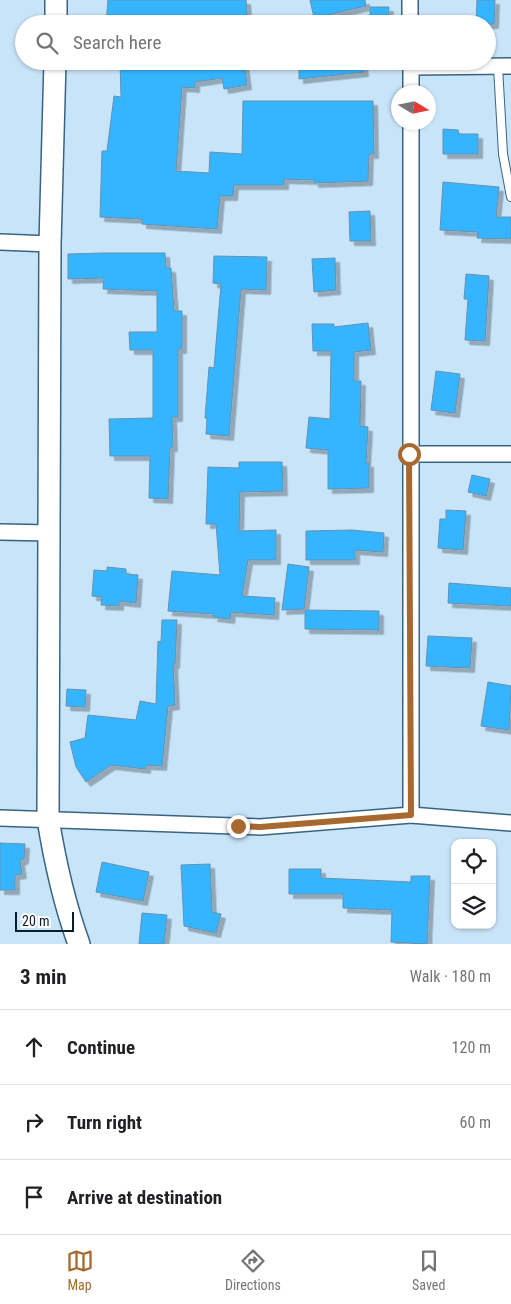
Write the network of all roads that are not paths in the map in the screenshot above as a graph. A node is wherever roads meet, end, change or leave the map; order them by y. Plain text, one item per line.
1 (56, 0) edge
2 (410, 0) edge
3 (56, 15) edge
4 (410, 15) edge
5 (505, 67) edge
6 (55, 70) edge
7 (411, 70) edge
8 (411, 85) edge
9 (411, 130) edge
10 (511, 197) edge
11 (0, 242) edge
12 (50, 244) junction
13 (409, 454) junction
14 (511, 454) edge
15 (0, 532) edge
16 (50, 533) junction
17 (411, 815) junction
18 (0, 818) edge
19 (48, 819) junction
20 (511, 823) edge
21 (80, 944) edge

1 - 3 street
2 - 4 street
5 - 10 lane
6 - 12 street
7 - 8 street
9 - 13 street
11 - 12 street
12 - 16 street
13 - 14 street
13 - 17 street
15 - 16 street
16 - 19 street
17 - 19 street
17 - 20 street
18 - 19 street
19 - 21 street

